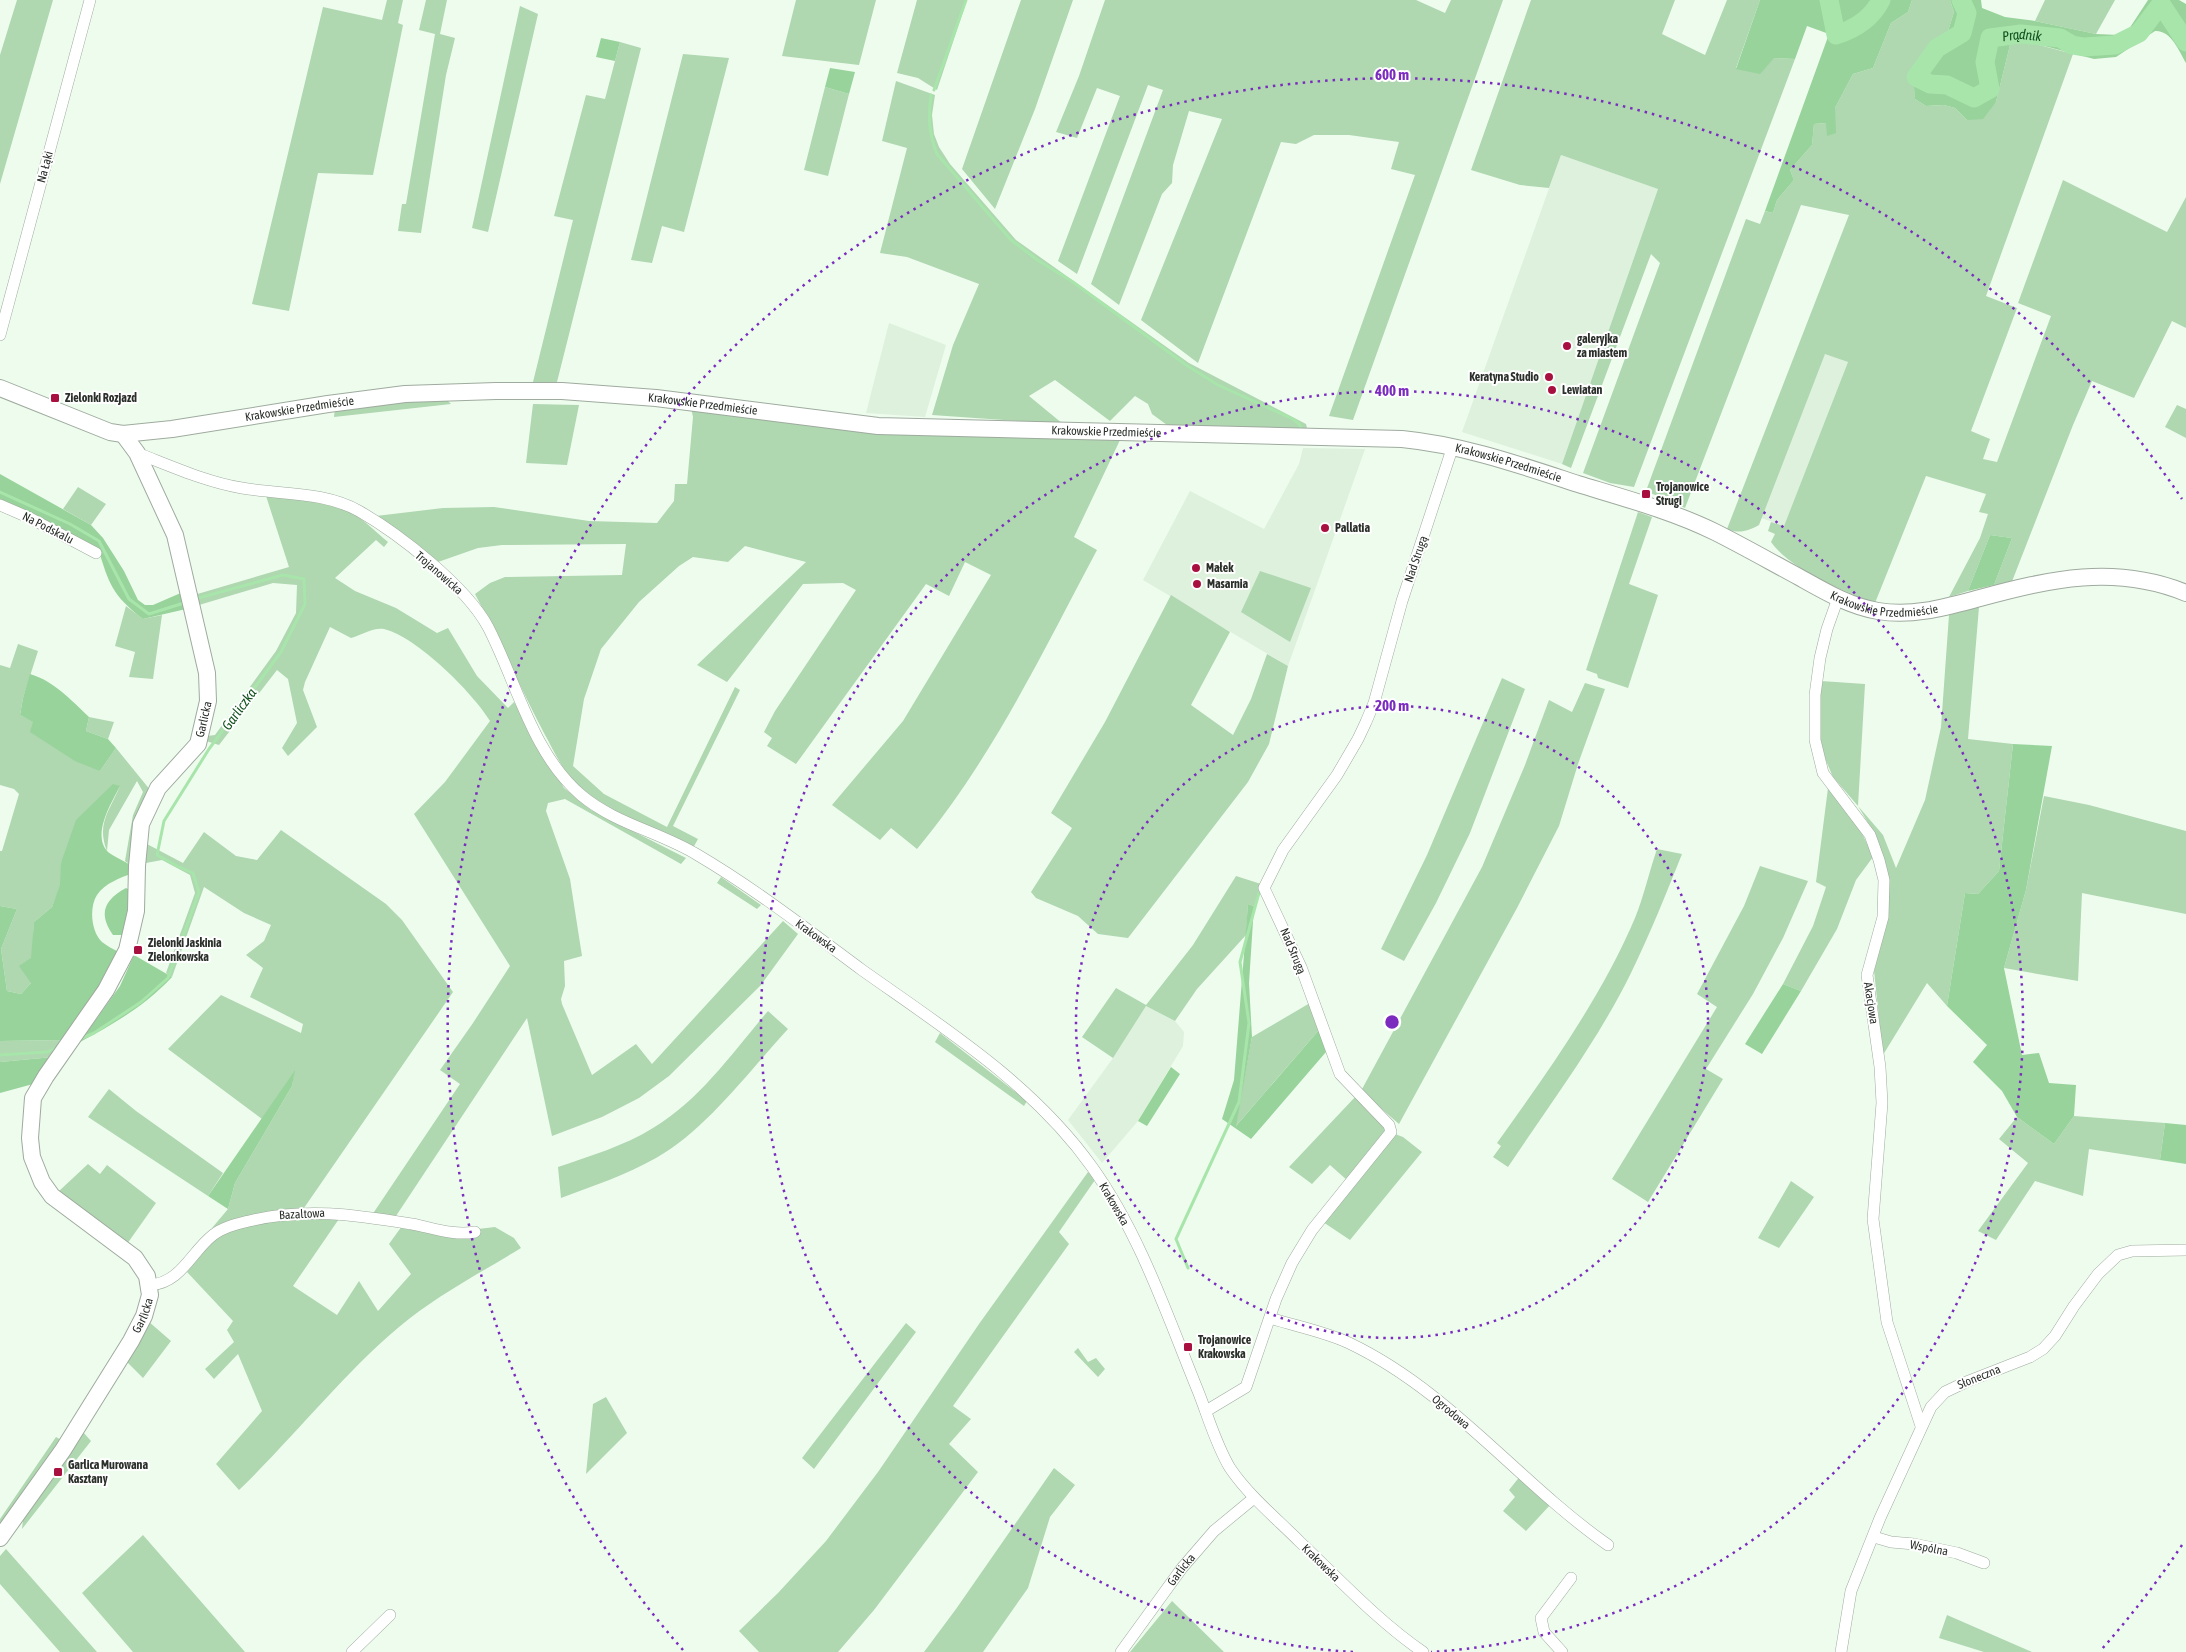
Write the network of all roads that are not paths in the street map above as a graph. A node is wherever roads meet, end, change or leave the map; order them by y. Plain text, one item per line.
1 (90, 0) edge
2 (0, 335) edge
3 (0, 388) edge
4 (123, 434) junction
5 (1453, 446) junction
6 (137, 453) junction
7 (0, 505) edge
8 (96, 553) dead end
9 (2186, 593) edge
10 (1838, 598) junction
11 (692, 851) joint
12 (476, 1232) dead end
13 (2186, 1250) edge
14 (150, 1285) junction
15 (1270, 1318) junction
16 (1206, 1412) junction
17 (1921, 1426) junction
18 (1254, 1498) junction
19 (1874, 1537) junction
20 (0, 1538) edge
21 (1608, 1545) dead end
22 (1984, 1563) dead end
23 (1570, 1578) dead end
24 (390, 1615) dead end
25 (352, 1652) edge
26 (1120, 1652) edge
27 (1424, 1652) edge
28 (1562, 1652) edge
29 (1841, 1652) edge

1 - 2 street, Na Łąki
3 - 4 main road, Krakowskie Przedmieście
4 - 5 main road, Krakowskie Przedmieście
4 - 6 main road, Garlicka
5 - 10 main road, Krakowskie Przedmieście
5 - 15 street, Nad Strugą
6 - 11 street, Trojanowicka
6 - 14 main road, Garlicka
7 - 8 street, Na Podskalu
9 - 10 main road, Krakowskie Przedmieście
10 - 17 street, Akacjowa
11 - 16 street, Krakowska
12 - 14 street, Bazaltowa
13 - 17 street, Słoneczna
14 - 20 main road, Garlicka
15 - 16 street, Nad Strugą
15 - 21 street, Ogrodowa
16 - 18 street, Krakowska
17 - 19 street, Słoneczna
18 - 26 street, Garlicka
18 - 27 street, Krakowska
19 - 22 street, Wspólna
19 - 29 street, Słoneczna
23 - 28 street
24 - 25 street

